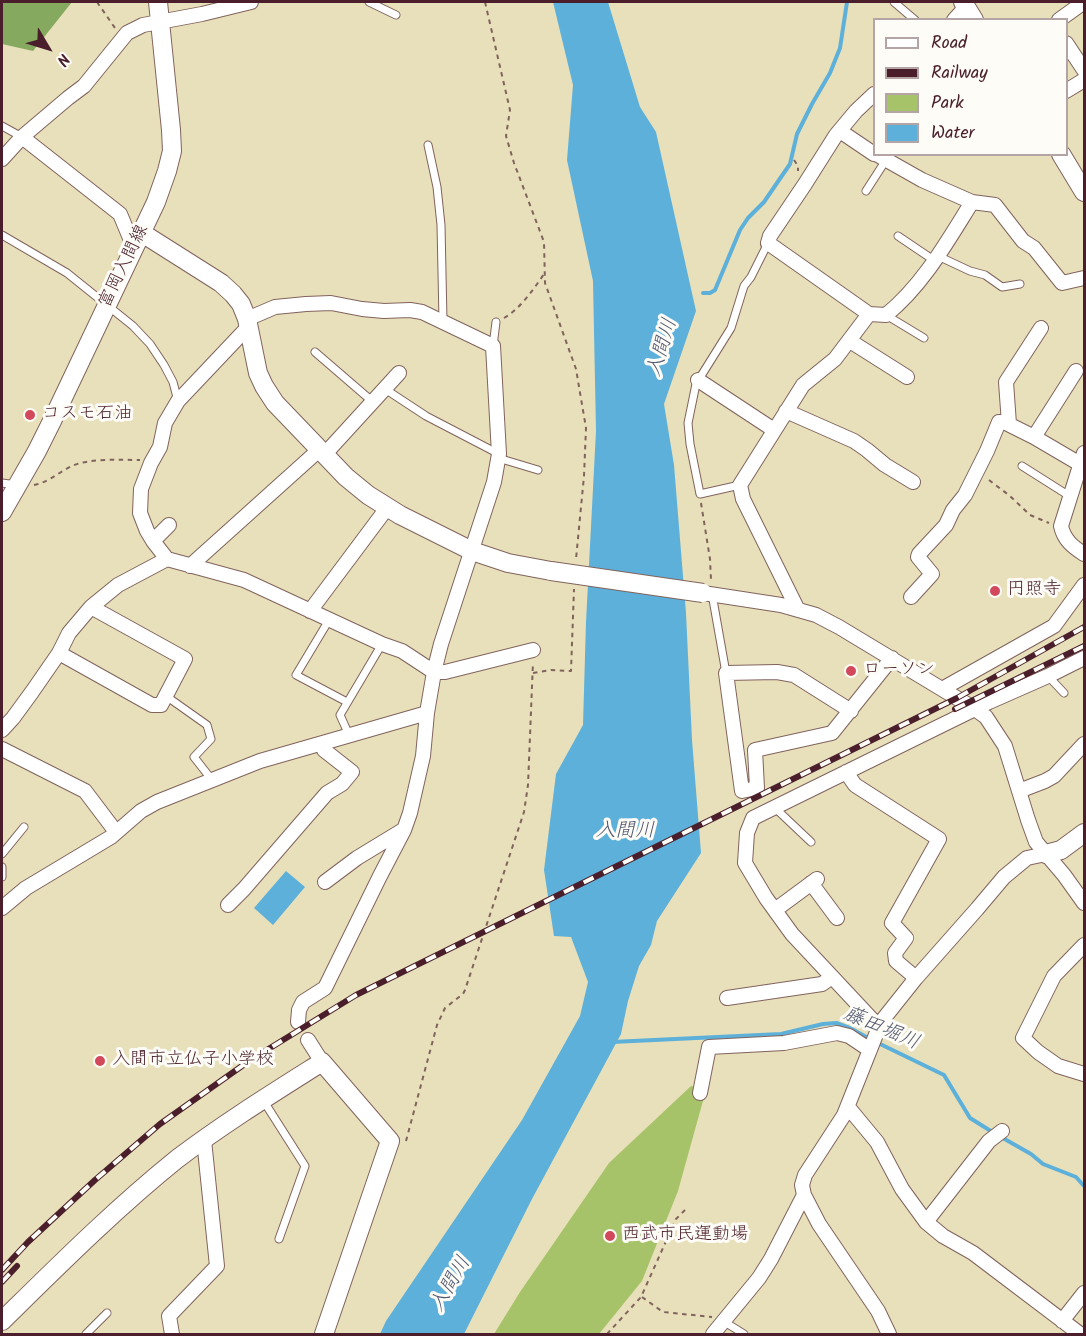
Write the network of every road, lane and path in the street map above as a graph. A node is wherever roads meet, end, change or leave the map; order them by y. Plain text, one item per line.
1 (97, 2) edge
2 (158, 2) edge
3 (248, 2) edge
4 (369, 2) edge
5 (485, 2) edge
6 (894, 2) edge
7 (1084, 2) edge
8 (396, 15) dead end
9 (913, 18) edge
10 (1062, 18) edge
11 (145, 25) junction
12 (122, 38) junction
13 (1068, 46) edge
14 (1084, 70) edge
15 (1084, 80) edge
16 (1068, 90) edge
17 (873, 95) edge
18 (2, 126) edge
19 (840, 131) junction
20 (22, 137) junction
21 (428, 145) dead end
22 (873, 152) edge
23 (879, 156) edge
24 (1062, 156) edge
25 (2, 159) edge
26 (866, 191) dead end
27 (1084, 192) edge
28 (972, 202) junction
29 (2, 235) edge
30 (897, 236) dead end
31 (139, 239) junction
32 (768, 243) junction
33 (936, 259) junction
34 (544, 274) junction
35 (1084, 278) edge
36 (1020, 284) dead end
37 (107, 304) junction
38 (869, 314) junction
39 (886, 315) junction
40 (442, 321) junction
41 (496, 321) joint
42 (248, 322) junction
43 (1041, 328) dead end
44 (924, 338) dead end
45 (850, 340) junction
46 (493, 346) junction
47 (315, 352) dead end
48 (1076, 371) dead end
49 (399, 373) dead end
50 (907, 377) dead end
51 (698, 380) junction
52 (385, 389) junction
53 (178, 401) junction
54 (373, 402) junction
55 (786, 411) junction
56 (1009, 424) junction
57 (774, 430) junction
58 (1035, 436) junction
59 (321, 452) junction
60 (499, 456) junction
61 (1082, 459) edge
62 (151, 463) junction
63 (1022, 466) dead end
64 (538, 470) dead end
65 (977, 471) junction
66 (913, 482) dead end
67 (10, 484) edge
68 (740, 484) junction
69 (700, 494) junction
70 (1071, 496) junction
71 (387, 508) junction
72 (2, 512) edge
73 (169, 525) dead end
74 (1062, 529) junction
75 (153, 541) junction
76 (472, 551) junction
77 (1084, 554) edge
78 (167, 560) junction
79 (190, 566) junction
80 (575, 568) dead end
81 (575, 579) dead end
82 (1084, 585) edge
83 (708, 594) junction
84 (911, 597) dead end
85 (91, 607) junction
86 (797, 608) junction
87 (310, 611) junction
88 (329, 620) junction
89 (382, 644) junction
90 (533, 650) joint
91 (59, 653) junction
92 (892, 658) junction
93 (1084, 658) edge
94 (434, 672) junction
95 (726, 672) junction
96 (533, 673) junction
97 (1048, 676) junction
98 (942, 689) junction
99 (1064, 693) dead end
100 (166, 696) junction
101 (347, 702) junction
102 (975, 709) junction
103 (851, 711) junction
104 (427, 713) junction
105 (2, 730) edge
106 (349, 735) junction
107 (323, 743) junction
108 (1084, 744) edge
109 (2, 749) edge
110 (846, 772) junction
111 (212, 780) junction
112 (757, 788) junction
113 (1019, 791) junction
114 (774, 807) junction
115 (760, 814) junction
116 (24, 826) dead end
117 (404, 830) junction
118 (116, 832) junction
119 (1084, 833) edge
120 (811, 842) dead end
121 (2, 854) edge
122 (1046, 854) junction
123 (2, 867) edge
124 (2, 877) edge
125 (325, 882) dead end
126 (1084, 903) edge
127 (228, 905) dead end
128 (2, 908) edge
129 (775, 910) junction
130 (837, 918) dead end
131 (1084, 945) edge
132 (832, 977) junction
133 (916, 978) junction
134 (727, 998) dead end
135 (298, 1022) dead end
136 (874, 1039) junction
137 (308, 1040) dead end
138 (322, 1062) junction
139 (1084, 1074) edge
140 (700, 1093) dead end
141 (263, 1100) junction
142 (848, 1107) junction
143 (1002, 1131) dead end
144 (204, 1140) junction
145 (390, 1141) junction
146 (804, 1195) junction
147 (686, 1209) dead end
148 (926, 1222) junction
149 (279, 1239) dead end
150 (1084, 1293) edge
151 (641, 1297) junction
152 (107, 1313) dead end
153 (2, 1321) edge
154 (723, 1321) junction
155 (1062, 1321) junction
156 (86, 1335) edge
157 (172, 1335) edge
158 (324, 1335) edge
159 (607, 1335) edge
160 (713, 1335) edge
161 (744, 1335) edge
162 (889, 1335) edge
163 (1080, 1335) edge

1 - 12 path
2 - 11 street, 富岡入間線
3 - 11 street
4 - 8 lane
5 - 34 path
6 - 9 lane
7 - 10 street
11 - 12 street
11 - 31 street, 富岡入間線
12 - 20 street
13 - 14 street
15 - 16 street
17 - 19 street
18 - 20 lane
19 - 22 street
19 - 32 street
20 - 25 street
20 - 31 street
21 - 40 lane
23 - 26 lane
23 - 28 street
24 - 27 street
28 - 33 street
28 - 35 street
29 - 37 lane
30 - 33 lane
31 - 37 street, 富岡入間線
31 - 42 street
32 - 38 street
32 - 51 lane
33 - 36 lane
33 - 39 street
34 - 41 path
34 - 80 path
37 - 53 lane
37 - 67 street, 富岡入間線
38 - 39 street
38 - 45 street
39 - 44 lane
40 - 42 street
40 - 46 street
41 - 46 lane
42 - 53 street
42 - 59 street
43 - 56 street
45 - 50 street
45 - 55 street
46 - 60 street
47 - 54 lane
48 - 58 street
49 - 52 street
51 - 57 street
51 - 69 lane
52 - 54 street
52 - 60 lane
53 - 62 street
54 - 59 street
55 - 57 street
55 - 66 street
56 - 58 street
56 - 65 street
57 - 68 street
58 - 61 street
59 - 71 street
59 - 79 street
60 - 64 lane
60 - 76 street
61 - 70 street
62 - 67 path
62 - 75 street
63 - 70 lane
65 - 74 path
65 - 84 street
67 - 72 street, 富岡入間線
68 - 69 lane
68 - 86 street
69 - 83 path
70 - 74 street
71 - 76 street
71 - 87 street
73 - 75 street
74 - 77 street
75 - 78 street
76 - 83 street, bridge
76 - 94 street
78 - 79 street
78 - 85 street
79 - 87 street
81 - 96 path
82 - 98 street
83 - 86 street
83 - 95 lane
85 - 91 street
85 - 100 street
86 - 92 street
87 - 88 street
88 - 89 street
88 - 101 lane
89 - 94 street
89 - 101 lane
90 - 94 street
90 - 96 path
91 - 100 street
91 - 105 street
92 - 98 street
92 - 103 street
93 - 97 street
94 - 104 street
95 - 103 street
95 - 112 street
96 - 145 path
97 - 99 lane
97 - 102 street
98 - 102 street
100 - 111 lane
101 - 106 lane
102 - 110 street
102 - 113 street
103 - 112 street
104 - 106 street
104 - 117 street
106 - 107 street
107 - 111 street
107 - 127 street
108 - 113 street
109 - 118 street
110 - 114 street
110 - 133 street
111 - 118 street
112 - 115 street
113 - 122 street
114 - 115 street
114 - 120 lane
115 - 129 street
116 - 121 lane
117 - 125 street
117 - 135 street
118 - 128 street
119 - 122 street
122 - 126 street
122 - 133 street
123 - 124 lane
129 - 130 street
129 - 132 street
131 - 139 street
132 - 134 street
132 - 136 street
133 - 136 street
136 - 140 street
136 - 142 street
137 - 138 street
138 - 141 street
138 - 145 street
141 - 144 street
141 - 149 lane
142 - 146 street
142 - 148 street
143 - 148 street
144 - 153 street
144 - 157 street
145 - 158 street
146 - 154 street
146 - 162 street
147 - 151 path
148 - 155 street
150 - 155 street
151 - 154 path
151 - 159 path
152 - 156 lane
154 - 160 street
154 - 161 lane
155 - 163 street

